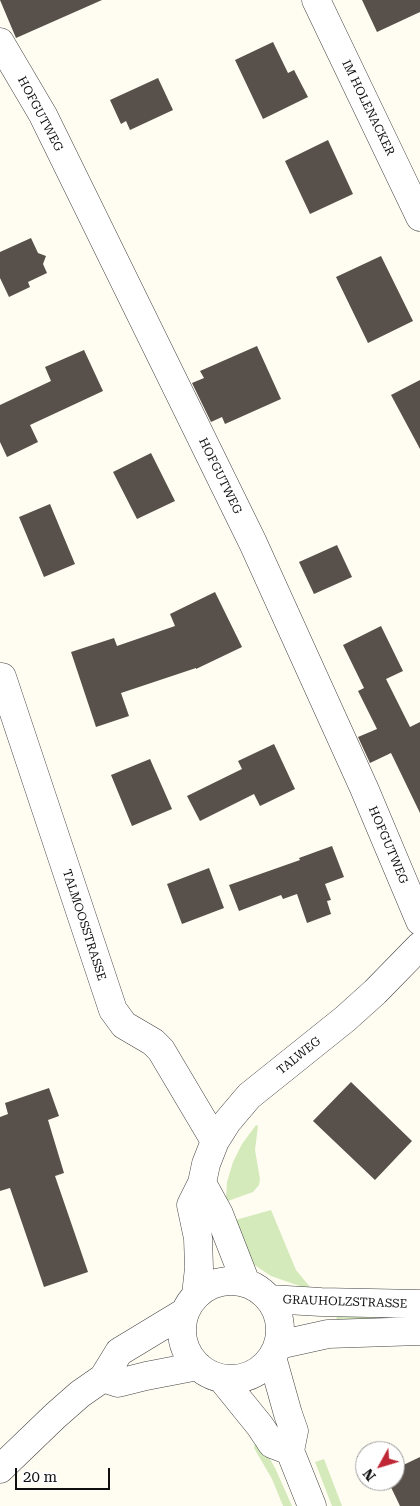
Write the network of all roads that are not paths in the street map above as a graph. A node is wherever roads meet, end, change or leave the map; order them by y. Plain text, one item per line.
1 (316, 0) edge
2 (0, 42) edge
3 (420, 217) edge
4 (2, 678) dead end
5 (420, 921) edge
6 (420, 946) edge
7 (215, 1141) junction
8 (202, 1183) junction
9 (246, 1283) junction
10 (269, 1299) junction
11 (190, 1304) junction
12 (420, 1304) edge
13 (420, 1331) edge
14 (275, 1351) junction
15 (198, 1366) junction
16 (103, 1378) junction
17 (222, 1379) junction
18 (290, 1451) junction
19 (0, 1469) edge
20 (312, 1506) edge

1 - 3 street, IM HOLENACKER
2 - 5 street, HOFGUTWEG
4 - 7 street, TALMOOSSTRASSE
6 - 7 street, TALWEG
7 - 8 street, TALWEG
8 - 9 street
8 - 11 street, TALWEG
9 - 10 street
9 - 11 street
10 - 12 street, GRAUHOLZSTRASSE
10 - 14 street
11 - 15 street
11 - 16 street
13 - 14 street
14 - 17 street
14 - 18 street
15 - 16 street
15 - 17 street
16 - 19 street
17 - 18 street
18 - 20 street

